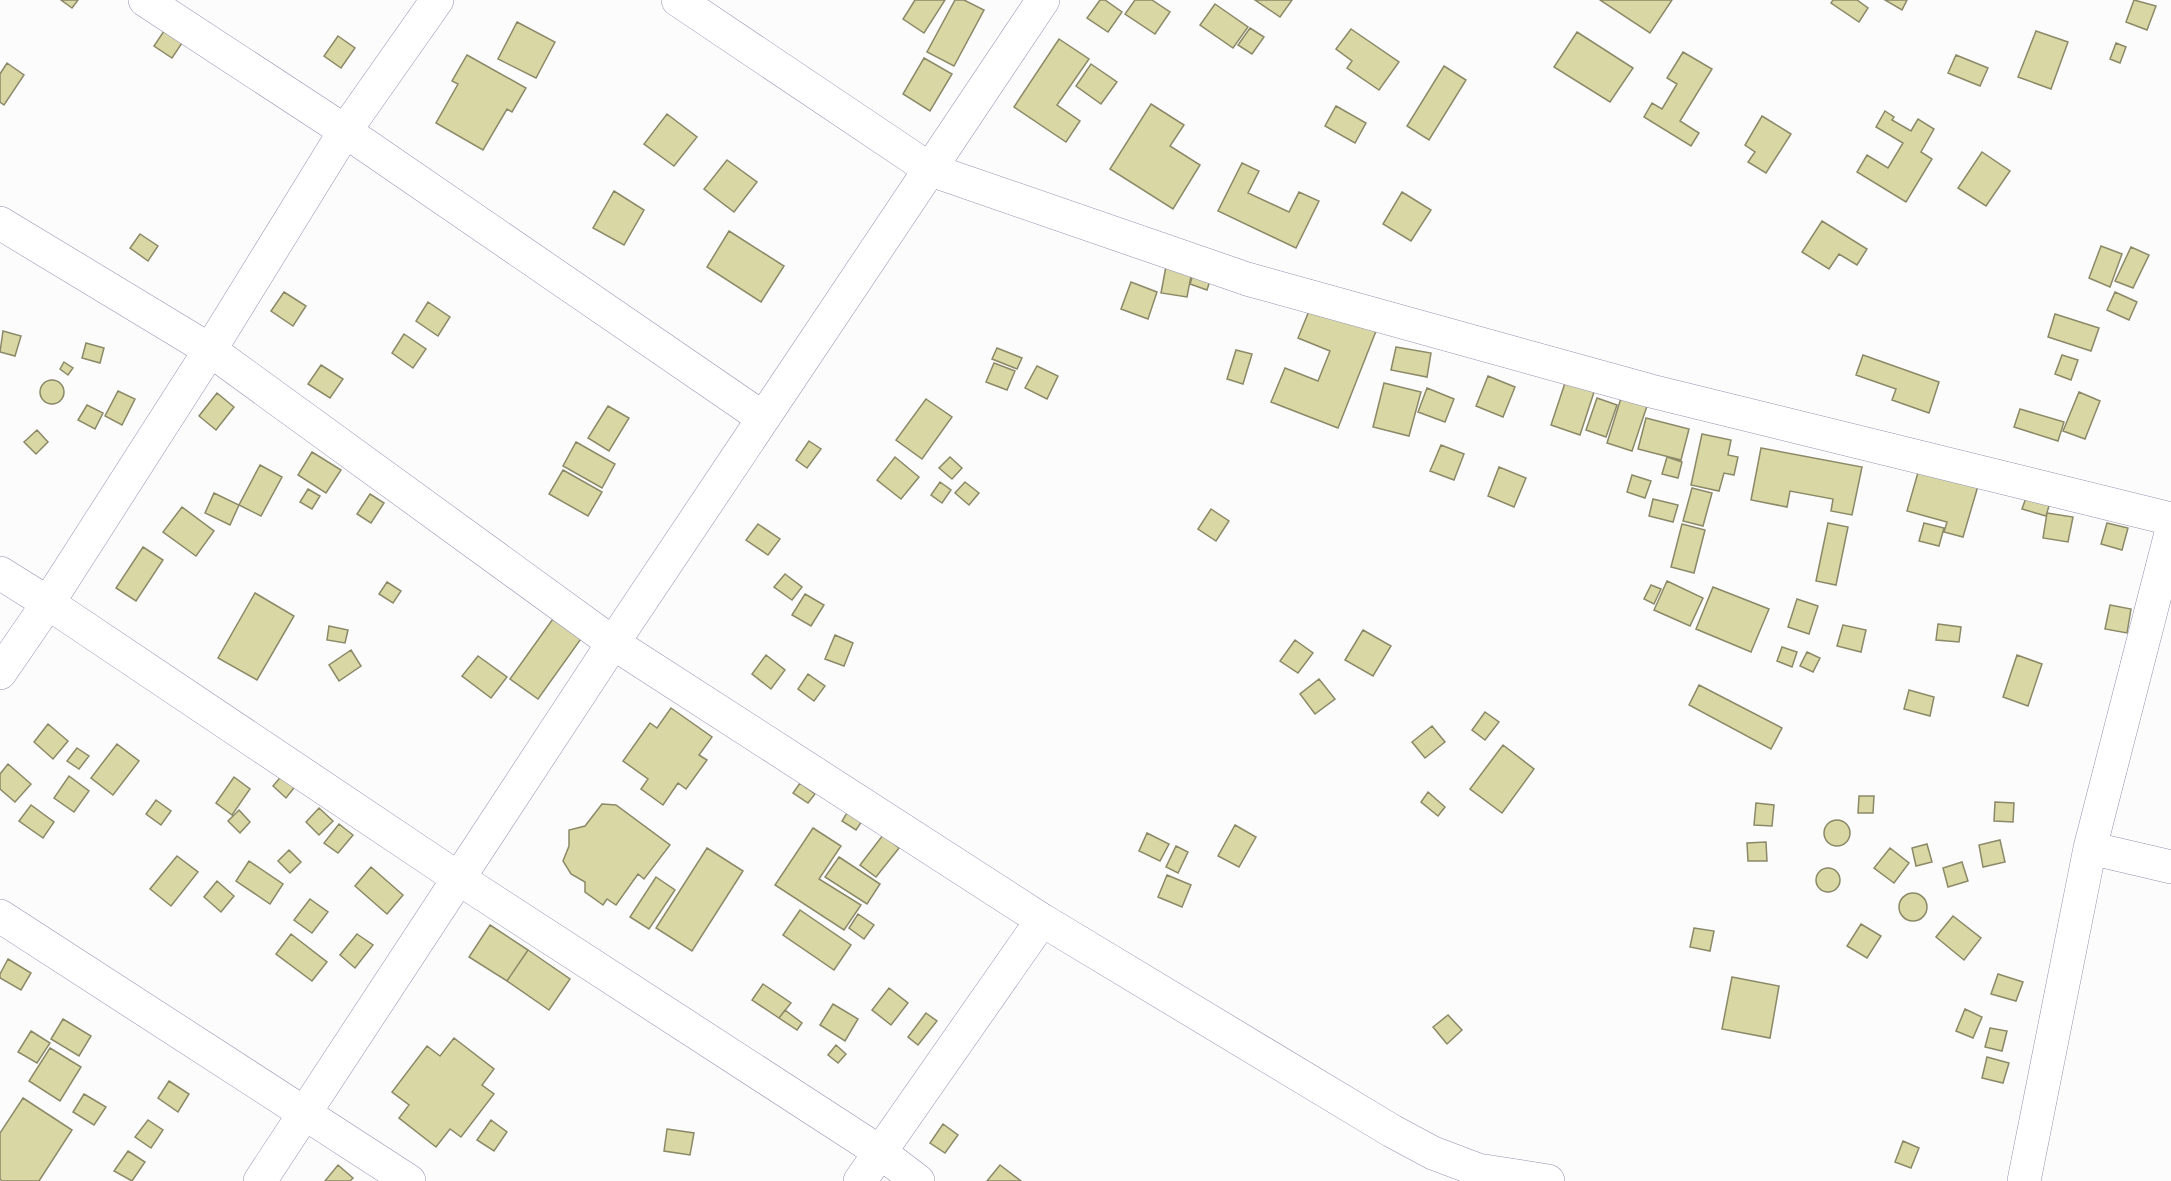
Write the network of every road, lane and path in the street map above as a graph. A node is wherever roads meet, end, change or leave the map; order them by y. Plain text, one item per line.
1 (145, 0) edge
2 (437, 0) edge
3 (678, 0) edge
4 (1043, 0) edge
5 (345, 131) junction
6 (931, 170) junction
7 (0, 223) edge
8 (210, 350) junction
9 (763, 418) junction
10 (2171, 519) edge
11 (2171, 533) edge
12 (0, 573) edge
13 (48, 603) junction
14 (614, 643) junction
15 (0, 673) edge
16 (2090, 848) junction
17 (2171, 867) edge
18 (458, 878) junction
19 (0, 916) edge
20 (1042, 920) junction
21 (304, 1114) junction
22 (880, 1152) junction
23 (260, 1181) edge
24 (409, 1181) edge
25 (860, 1181) edge
26 (918, 1181) edge
27 (1548, 1181) edge
28 (2024, 1181) edge

1 - 5 street
2 - 5 street
3 - 6 street
4 - 6 street
5 - 8 street
5 - 9 street
6 - 9 street
6 - 10 street
7 - 8 street
8 - 13 street
8 - 14 street
9 - 14 street
11 - 16 street
12 - 13 street
13 - 15 street
13 - 18 street
14 - 18 street
14 - 20 street
16 - 17 street
16 - 28 street
18 - 21 street
18 - 22 street
19 - 21 street
20 - 22 street
20 - 27 street
21 - 23 street
21 - 24 street
22 - 25 street
22 - 26 street

